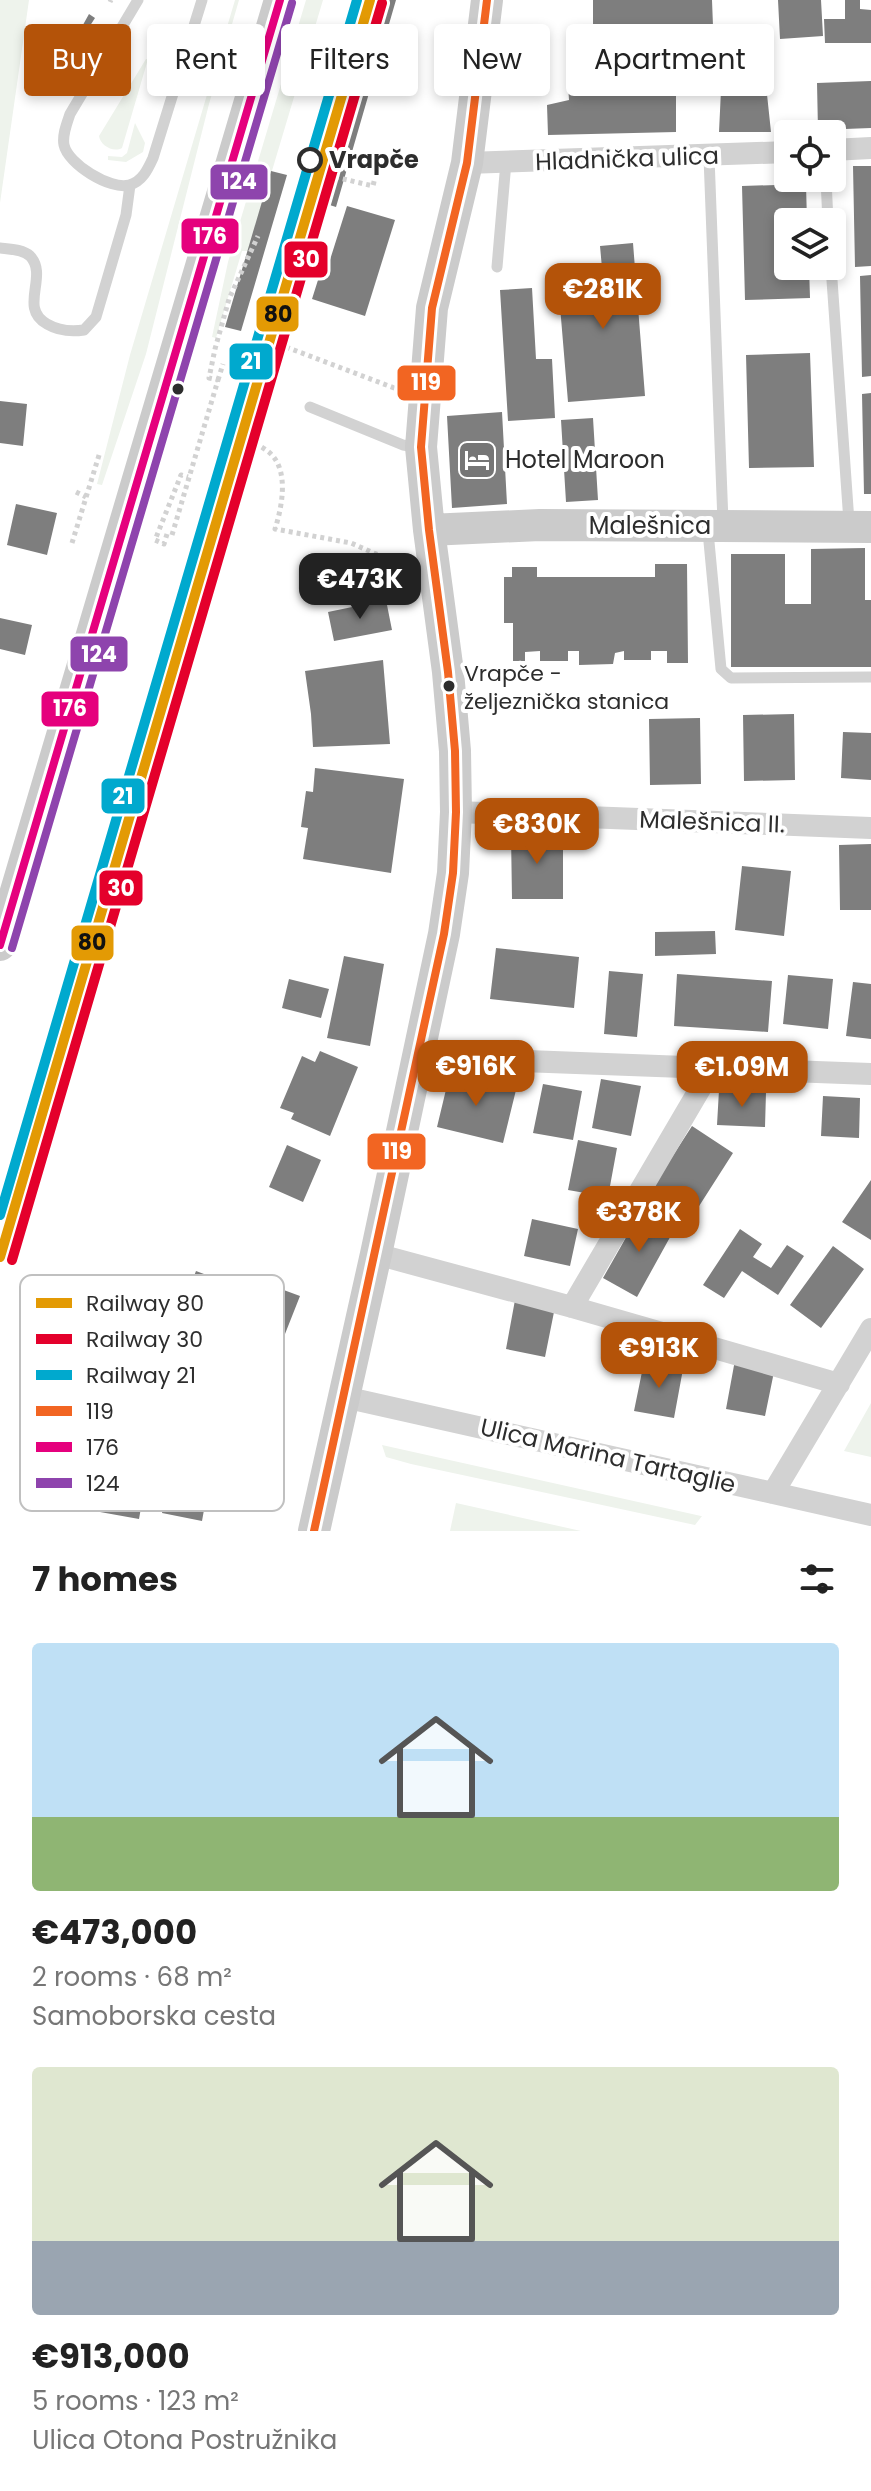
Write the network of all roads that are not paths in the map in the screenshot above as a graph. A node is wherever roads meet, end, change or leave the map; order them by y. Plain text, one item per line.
1 (138, 0) edge
2 (202, 0) edge
3 (280, 0) edge
4 (487, 0) edge
5 (871, 148) edge
6 (846, 149) edge
7 (774, 153) edge
8 (709, 157) junction
9 (506, 162) junction
10 (467, 163) junction
11 (130, 185) junction
12 (0, 248) edge
13 (497, 267) dead end
14 (833, 280) edge
15 (310, 407) dead end
16 (421, 447) junction
17 (717, 527) junction
18 (860, 527) edge
19 (429, 530) junction
20 (871, 677) edge
21 (456, 812) junction
22 (871, 828) edge
23 (0, 945) edge
24 (418, 1057) junction
25 (711, 1070) junction
26 (871, 1074) edge
27 (376, 1254) junction
28 (572, 1307) junction
29 (871, 1329) edge
30 (839, 1384) junction
31 (344, 1397) junction
32 (773, 1493) junction
33 (871, 1515) edge
34 (314, 1531) edge

1 - 11 lane
2 - 11 lane
3 - 23 street
4 - 10 street
5 - 6 street
7 - 8 street, Hladnička ulica
8 - 9 street, Hladnička ulica
8 - 17 lane
9 - 10 street, Hladnička ulica
9 - 13 lane
10 - 16 street
11 - 12 lane
14 - 18 lane
15 - 16 lane
16 - 19 street
17 - 18 street, Malešnica
17 - 19 street, Malešnica
17 - 20 lane
19 - 21 street
21 - 22 street, Malešnica II.
21 - 24 street
24 - 25 street
24 - 27 street
25 - 26 street
25 - 28 street
27 - 28 street
27 - 31 street
28 - 30 street
29 - 30 street
30 - 32 street
31 - 32 street, Ulica Marina Tartaglie
31 - 34 street
32 - 33 street, Ulica Marina Tartaglie

